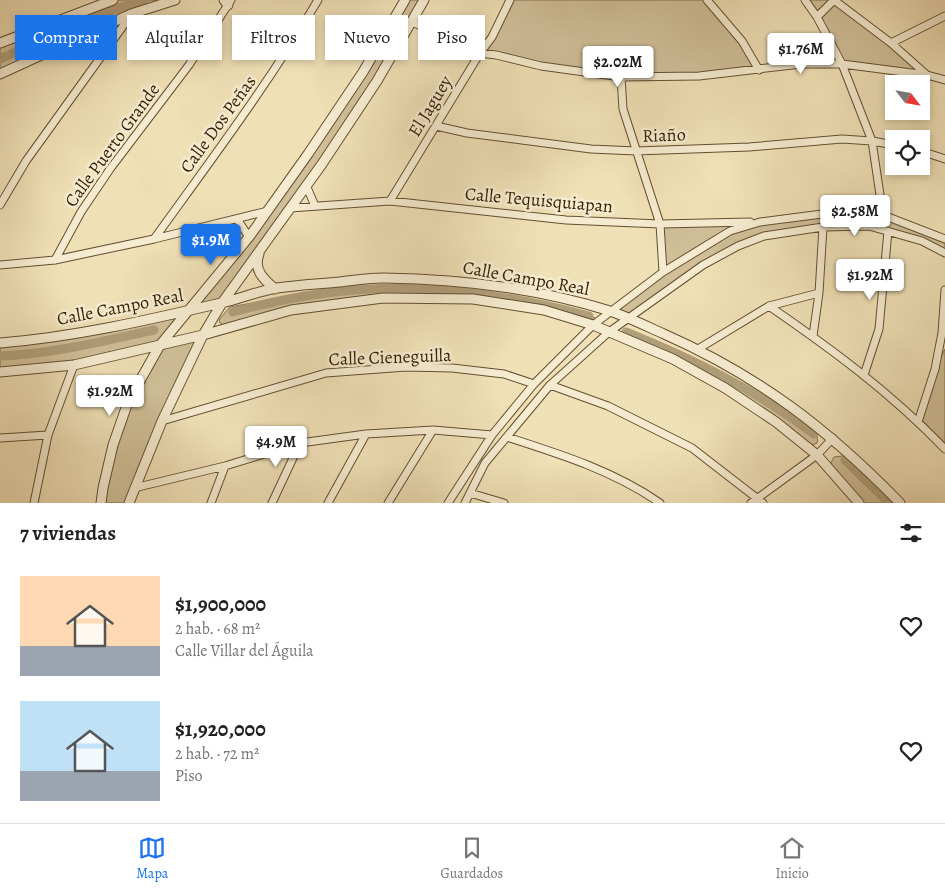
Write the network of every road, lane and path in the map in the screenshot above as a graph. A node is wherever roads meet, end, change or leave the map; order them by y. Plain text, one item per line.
1 (113, 0) edge
2 (175, 0) edge
3 (318, 0) edge
4 (405, 0) edge
5 (424, 0) edge
6 (510, 0) edge
7 (707, 0) edge
8 (805, 0) edge
9 (834, 0) edge
10 (228, 2) edge
11 (131, 14) junction
12 (945, 16) edge
13 (817, 17) junction
14 (117, 20) edge
15 (412, 22) junction
16 (418, 25) edge
17 (117, 34) edge
18 (0, 43) edge
19 (891, 44) junction
20 (485, 46) edge
21 (485, 54) edge
22 (31, 60) edge
23 (99, 60) edge
24 (476, 60) edge
25 (842, 64) junction
26 (759, 70) junction
27 (0, 74) edge
28 (927, 75) joint
29 (930, 76) edge
30 (621, 77) junction
31 (945, 80) edge
32 (436, 126) junction
33 (872, 141) junction
34 (885, 143) edge
35 (636, 151) junction
36 (930, 154) edge
37 (945, 159) edge
38 (306, 185) junction
39 (390, 201) junction
40 (0, 205) edge
41 (315, 206) junction
42 (290, 208) junction
43 (268, 211) junction
44 (882, 215) junction
45 (237, 219) junction
46 (760, 222) junction
47 (660, 224) junction
48 (823, 226) junction
49 (888, 230) junction
50 (764, 236) junction
51 (249, 237) junction
52 (154, 239) junction
53 (945, 239) edge
54 (262, 247) junction
55 (945, 252) edge
56 (55, 260) junction
57 (0, 265) edge
58 (663, 272) junction
59 (275, 289) junction
60 (945, 290) edge
61 (819, 293) junction
62 (222, 303) junction
63 (769, 306) junction
64 (191, 309) junction
65 (610, 311) junction
66 (628, 318) junction
67 (593, 326) junction
68 (609, 332) junction
69 (944, 334) edge
70 (204, 335) junction
71 (812, 336) junction
72 (0, 342) edge
73 (160, 345) junction
74 (698, 349) junction
75 (74, 365) junction
76 (0, 372) edge
77 (864, 375) junction
78 (534, 384) junction
79 (550, 385) junction
80 (162, 421) junction
81 (918, 422) junction
82 (433, 430) junction
83 (366, 434) junction
84 (48, 435) junction
85 (492, 435) junction
86 (507, 437) junction
87 (0, 438) edge
88 (833, 438) junction
89 (300, 443) junction
90 (945, 449) edge
91 (816, 455) junction
92 (225, 466) junction
93 (134, 488) junction
94 (470, 493) junction
95 (757, 497) junction
96 (34, 503) edge
97 (101, 503) edge
98 (129, 503) edge
99 (211, 503) edge
100 (272, 503) edge
101 (328, 503) edge
102 (388, 503) edge
103 (448, 503) edge
104 (465, 503) edge
105 (504, 503) edge
106 (660, 503) edge
107 (751, 503) edge
108 (763, 503) edge
109 (860, 503) edge
110 (900, 503) edge

1 - 18 street
2 - 11 street
3 - 52 street, Calle Dos Peñas
4 - 43 street
5 - 15 street
6 - 20 street, El Jaguey
7 - 26 street
8 - 13 street
9 - 13 street
9 - 19 street
10 - 56 street, Calle Puerto Grande
11 - 14 street
11 - 17 street
12 - 19 street
13 - 25 street
15 - 16 street
15 - 38 street
19 - 28 street
21 - 30 street
22 - 27 street
23 - 40 street
24 - 32 street, El Jaguey
25 - 26 street
25 - 28 street
25 - 33 street
26 - 30 street
29 - 31 street
30 - 35 street
32 - 35 street, Riaño
32 - 39 street, El Jaguey
33 - 34 street, Riaño
33 - 35 street, Riaño
33 - 44 street
35 - 47 street
36 - 37 street
38 - 41 street
38 - 42 street
39 - 41 street, Calle Tequisquiapan
39 - 47 street, Calle Tequisquiapan
41 - 42 street, Calle Tequisquiapan
42 - 54 street
43 - 45 street
43 - 51 street
44 - 46 street
44 - 53 street
45 - 51 street
45 - 52 street
46 - 47 street, Calle Tequisquiapan
46 - 50 street
46 - 58 street
47 - 58 street
48 - 49 street
48 - 50 street
48 - 61 street
49 - 55 street
49 - 77 street
50 - 66 street
51 - 64 street
52 - 56 street
54 - 59 street
54 - 62 street
56 - 57 street
58 - 65 street
59 - 62 street, Calle Campo Real
59 - 65 street, Calle Campo Real
60 - 69 street
61 - 63 street
61 - 71 street
62 - 64 street, Calle Campo Real
62 - 70 street
63 - 71 street
63 - 74 street
64 - 72 street, Calle Campo Real
64 - 73 street
65 - 66 street, Calle Campo Real
65 - 67 street
66 - 68 street
66 - 74 street, Calle Campo Real
67 - 68 street, Calle Campo Real
67 - 70 street, Calle Campo Real
67 - 78 street
68 - 79 street
68 - 91 street, Calle Campo Real
69 - 81 street
70 - 73 street, Calle Campo Real
70 - 80 street
71 - 77 street
73 - 75 street, Calle Campo Real
73 - 97 street
74 - 88 street, Calle Campo Real
75 - 76 street, Calle Campo Real
75 - 84 street
77 - 81 street
78 - 80 street, Calle Cieneguilla
78 - 85 street
79 - 86 street
79 - 95 street
80 - 93 street
81 - 90 street
82 - 83 street
82 - 85 street
82 - 102 street
83 - 89 street
83 - 101 street
84 - 87 street
84 - 96 street
85 - 103 street
86 - 94 street
86 - 106 street
88 - 91 street
88 - 110 street, Calle Campo Real
89 - 92 street
89 - 100 street
91 - 95 street
91 - 109 street, Calle Campo Real
92 - 93 street
92 - 99 street
93 - 98 street
94 - 104 street
94 - 105 street
95 - 107 street
95 - 108 street

